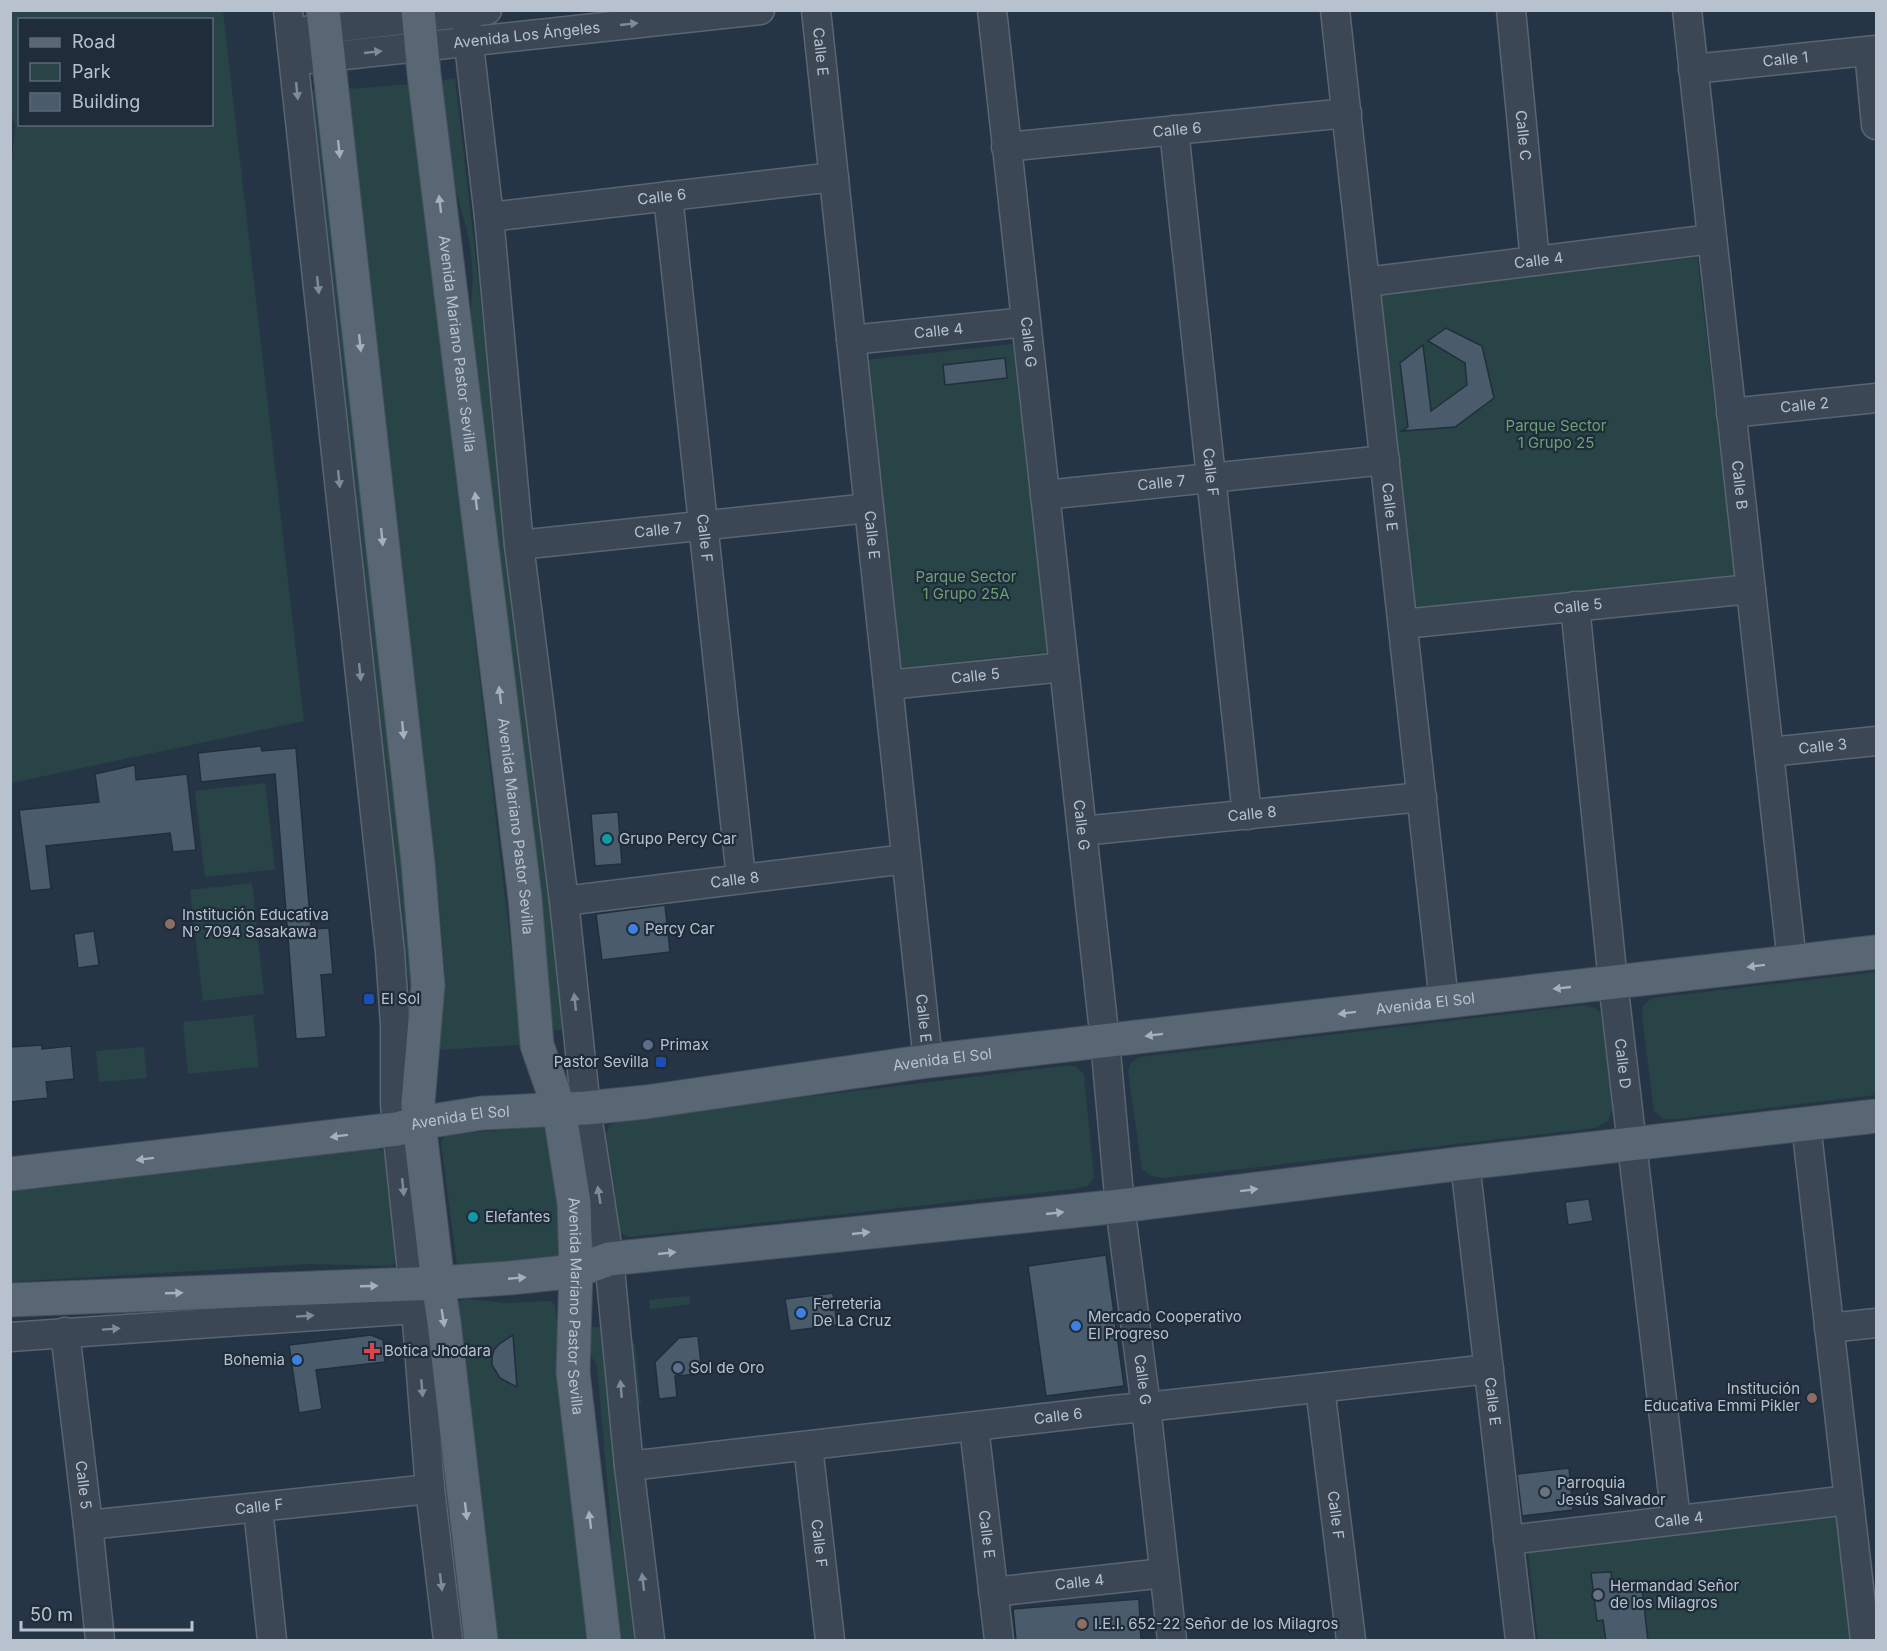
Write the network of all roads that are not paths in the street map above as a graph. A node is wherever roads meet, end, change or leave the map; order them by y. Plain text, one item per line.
1 (760, 10) edge
2 (816, 10) edge
3 (992, 10) edge
4 (1335, 10) edge
5 (1511, 10) edge
6 (1687, 10) edge
7 (473, 11) edge
8 (419, 25) edge
9 (326, 32) edge
10 (291, 34) edge
11 (469, 42) junction
12 (1873, 51) edge
13 (1693, 69) junction
14 (1347, 112) junction
15 (1876, 125) edge
16 (1174, 130) junction
17 (1006, 147) junction
18 (834, 177) junction
19 (668, 196) junction
20 (489, 217) junction
21 (1712, 239) junction
22 (1535, 261) junction
23 (1366, 282) junction
24 (1026, 322) junction
25 (851, 340) junction
26 (1876, 398) edge
27 (1731, 413) junction
28 (1385, 460) junction
29 (1211, 478) junction
30 (1045, 495) junction
31 (869, 508) junction
32 (703, 526) junction
33 (519, 545) junction
34 (1751, 589) junction
35 (1575, 606) junction
36 (1403, 624) junction
37 (1064, 668) junction
38 (888, 685) junction
39 (1876, 741) edge
40 (1769, 752) junction
41 (1422, 797) junction
42 (1247, 815) junction
43 (1082, 831) junction
44 (906, 860) junction
45 (741, 878) junction
46 (564, 901) junction
47 (1876, 952) edge
48 (1792, 962) junction
49 (1612, 982) junction
50 (1444, 1002) junction
51 (1105, 1041) junction
52 (928, 1061) junction
53 (573, 1108) junction
54 (1876, 1116) edge
55 (1806, 1124) junction
56 (408, 1126) junction
57 (1632, 1144) junction
58 (1465, 1163) junction
59 (10, 1174) edge
60 (1120, 1206) junction
61 (609, 1259) junction
62 (576, 1272) junction
63 (422, 1292) junction
64 (10, 1300) edge
65 (1876, 1323) edge
66 (1829, 1328) junction
67 (64, 1332) junction
68 (10, 1336) edge
69 (1489, 1369) junction
70 (1320, 1388) junction
71 (1146, 1407) junction
72 (974, 1427) junction
73 (808, 1446) junction
74 (629, 1466) junction
75 (430, 1489) junction
76 (1849, 1500) junction
77 (258, 1508) junction
78 (1676, 1520) junction
79 (88, 1525) junction
80 (1508, 1540) junction
81 (1164, 1573) junction
82 (993, 1592) junction
83 (99, 1641) edge
84 (272, 1641) edge
85 (448, 1641) edge
86 (481, 1641) edge
87 (604, 1641) edge
88 (650, 1641) edge
89 (830, 1641) edge
90 (999, 1641) edge
91 (1172, 1641) edge
92 (1351, 1641) edge
93 (1520, 1641) edge
94 (1865, 1641) edge

11 -> 1 street, Avenida Los Ángeles
2 - 18 street, Calle E
3 - 17 street, Calle G
4 - 14 street, Calle E
5 - 22 street, Calle C
6 - 13 street, Calle B
7 - 8 street, Avenida Los Ángeles
7 - 11 street, Avenida Mariano Pastor Sevilla
8 - 9 street, Avenida Los Ángeles
8 - 11 street, Avenida Los Ángeles
53 -> 8 main road, Avenida Mariano Pastor Sevilla
9 - 10 street, Avenida Los Ángeles
9 -> 56 main road
10 -> 56 street
11 - 20 street, Avenida Mariano Pastor Sevilla
12 - 13 street, Calle 1
12 - 15 street
13 - 21 street, Calle B
14 - 16 street, Calle 6
14 - 23 street, Calle E
16 - 17 street, Calle 6
16 - 29 street, Calle F
17 - 24 street, Calle G
18 - 19 street, Calle 6
18 - 25 street, Calle E
19 - 20 street, Calle 6
19 - 32 street, Calle F
20 - 33 street, Avenida Mariano Pastor Sevilla
21 - 22 street, Calle 4
21 - 27 street, Calle B
22 - 23 street, Calle 4
23 - 28 street, Calle E
24 - 25 street, Calle 4
24 - 30 street, Calle G
25 - 31 street, Calle E
26 - 27 street, Calle 2
27 - 34 street, Calle B
28 - 29 street, Calle 7
28 - 36 street, Calle E
29 - 30 street, Calle 7
29 - 42 street, Calle F
30 - 37 street, Calle G
31 - 32 street, Calle 7
31 - 38 street, Calle E
32 - 33 street, Calle 7
32 - 45 street, Calle F
33 - 46 street, Avenida Mariano Pastor Sevilla
34 - 35 street, Calle 5
34 - 40 street, Calle B
35 - 36 street, Calle 5
35 - 49 street, Calle D
36 - 41 street, Calle E
37 - 38 street, Calle 5
37 - 43 street, Calle G
38 - 44 street, Calle E
39 - 40 street, Calle 3
40 - 48 street, Calle B
41 - 42 street, Calle 8
41 - 50 street, Calle E
42 - 43 street, Calle 8
43 - 51 street, Calle G
44 - 45 street, Calle 8
44 - 52 street, Calle E
45 - 46 street, Calle 8
53 -> 46 street, Avenida Mariano Pastor Sevilla
47 - 48 main road, Avenida El Sol
48 -> 49 main road, Avenida El Sol
49 -> 50 main road, Avenida El Sol
49 - 57 street, Calle D
50 -> 51 main road, Avenida El Sol
51 - 52 main road, Avenida El Sol
51 - 60 street, Calle G
52 - 53 main road, Avenida El Sol
53 - 56 main road, Avenida El Sol
61 -> 53 street, Avenida Mariano Pastor Sevilla
53 - 62 main road, Avenida Mariano Pastor Sevilla
54 - 55 main road
55 - 57 main road
55 - 66 street
56 -> 59 main road, Avenida El Sol
56 -> 63 main road
57 - 58 main road
57 - 78 street, Calle D
60 -> 58 main road
58 - 69 street, Calle E
61 -> 60 main road
60 - 71 street, Calle G
61 - 62 main road
74 -> 61 street, Avenida Mariano Pastor Sevilla
63 -> 62 main road
87 -> 62 main road, Avenida Mariano Pastor Sevilla
64 -> 63 main road
67 -> 63 street
63 -> 75 street
63 -> 86 main road
65 - 66 street
66 - 76 street
67 - 68 street
67 - 79 street, Calle 5
69 - 70 street, Calle 6
69 - 80 street, Calle E
70 - 71 street, Calle 6
70 - 92 street, Calle F
71 - 72 street, Calle 6
71 - 81 street, Calle G
72 - 73 street, Calle 6
72 - 82 street, Calle E
73 - 74 street, Calle 6
73 - 89 street, Calle F
88 -> 74 street, Avenida Mariano Pastor Sevilla
75 - 77 street, Calle F
75 -> 85 street
76 - 78 street, Calle 4
76 - 94 street
77 - 79 street, Calle F
77 - 84 street
78 - 80 street, Calle 4
79 - 83 street, Calle 5
80 - 93 street, Calle E
81 - 82 street, Calle 4
81 - 91 street, Calle G
82 - 90 street, Calle E

